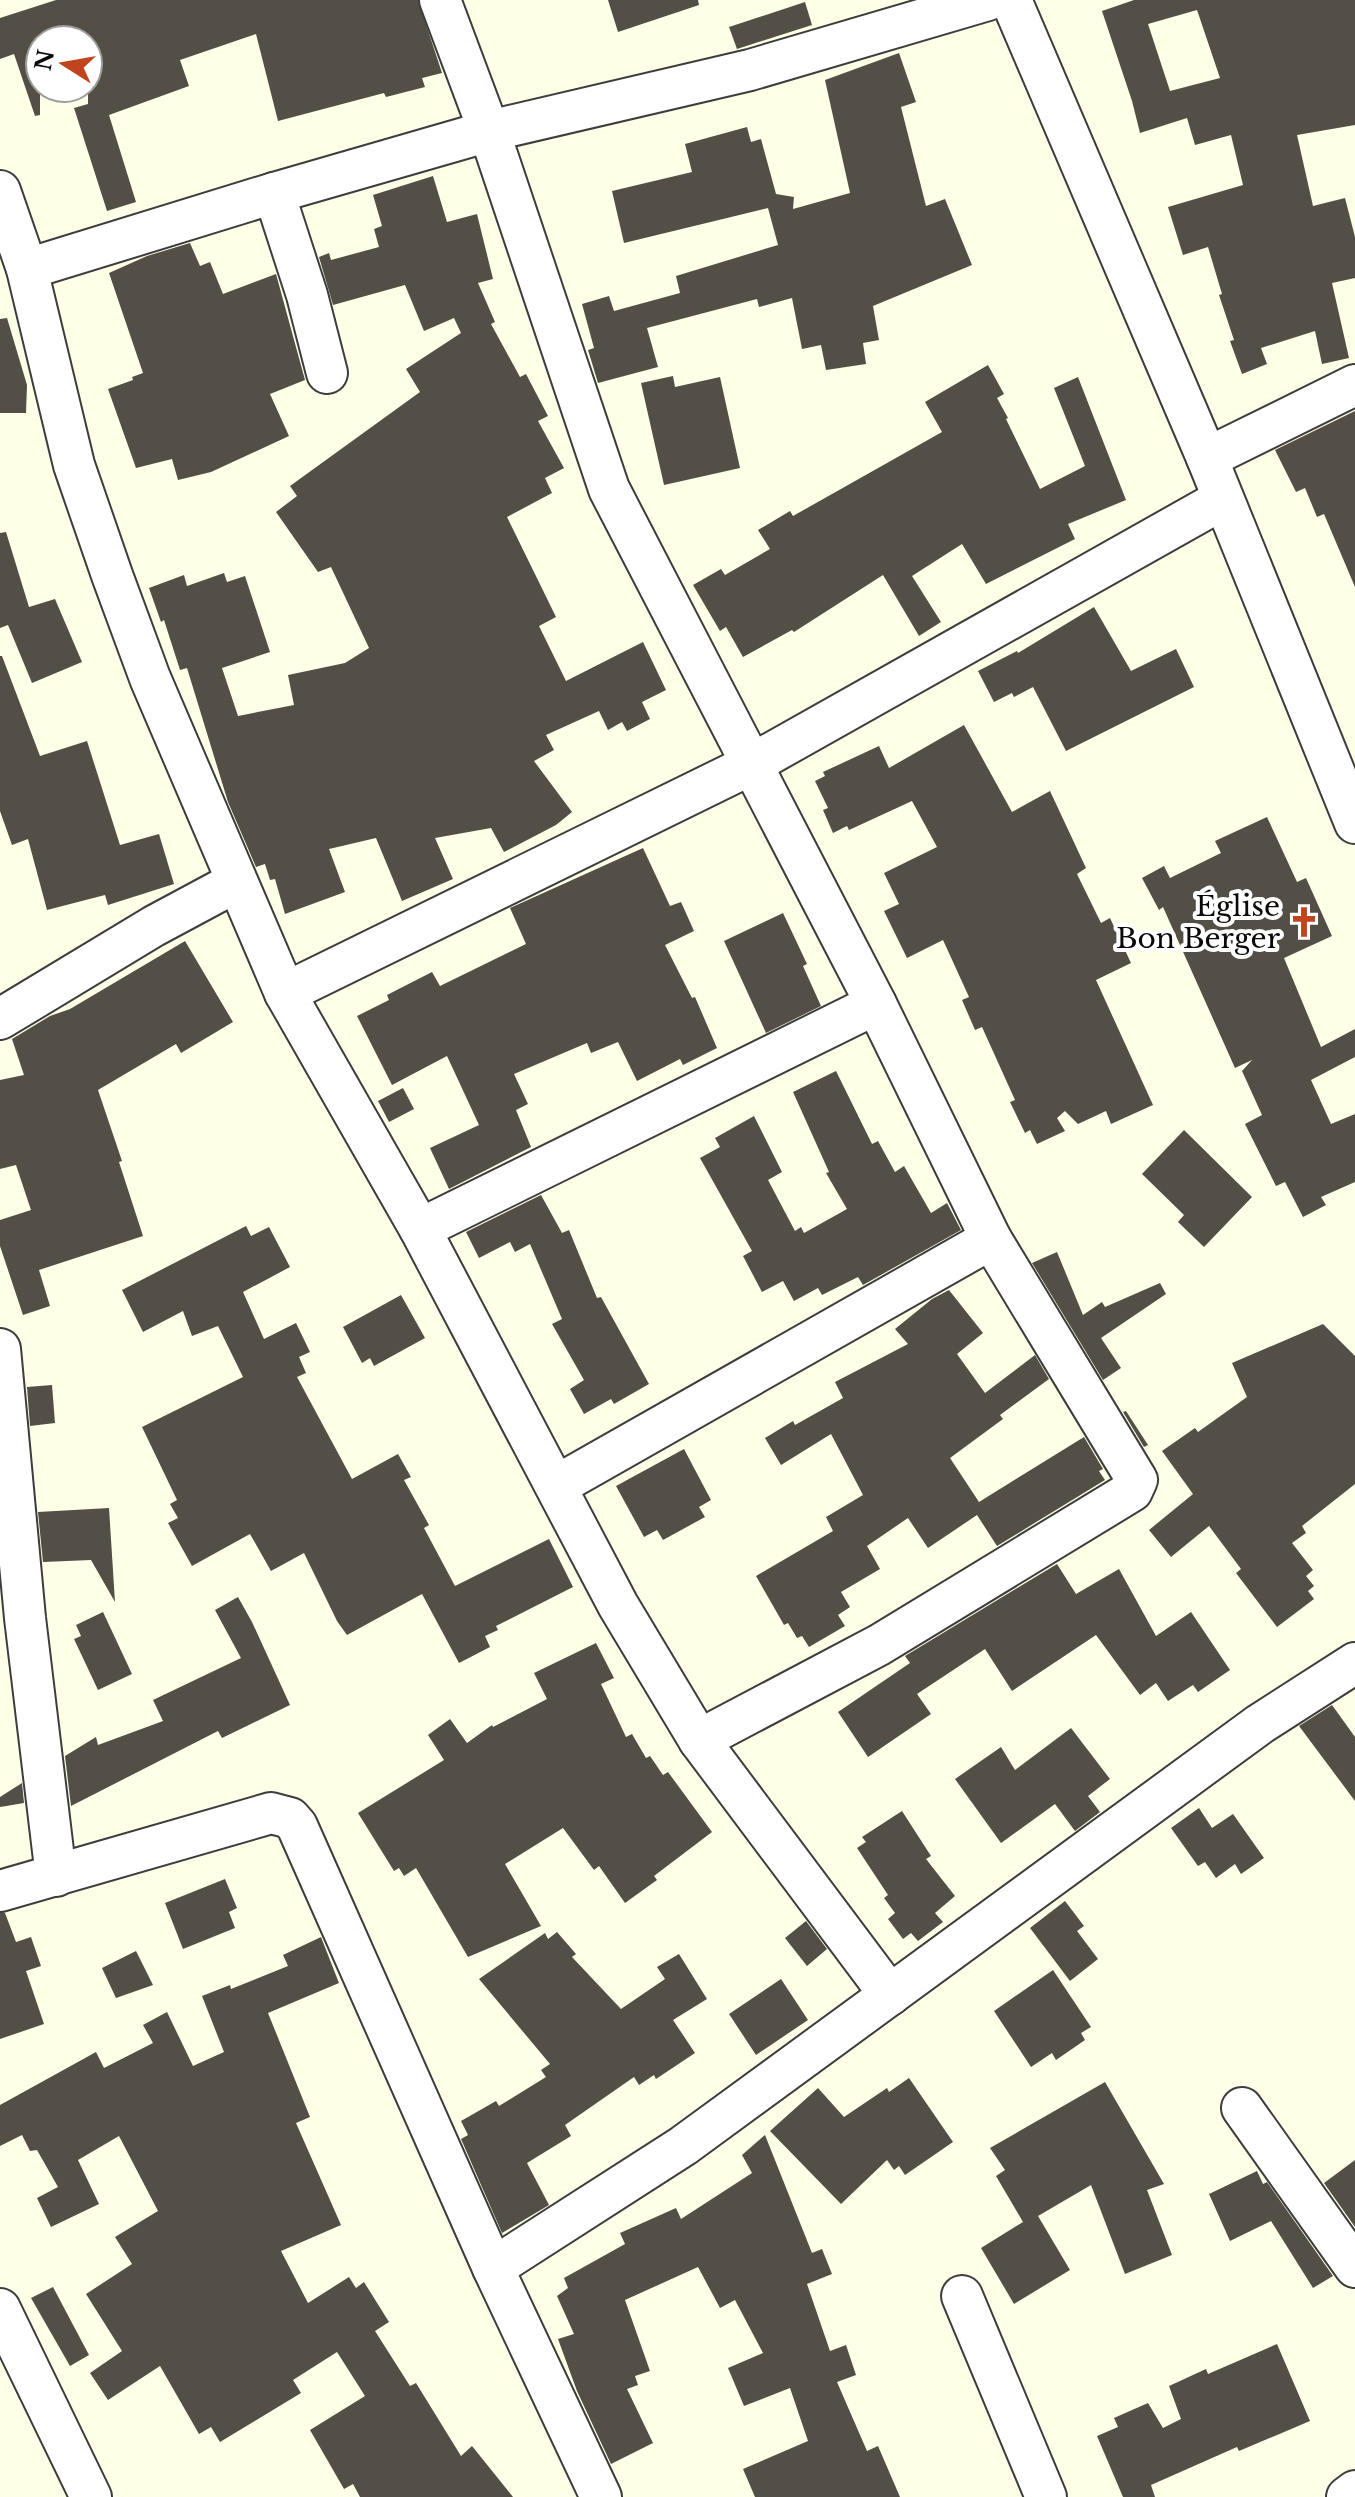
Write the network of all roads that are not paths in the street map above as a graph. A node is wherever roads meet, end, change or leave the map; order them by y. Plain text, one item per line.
1 (440, 0) edge
2 (988, 0) edge
3 (1011, 0) edge
4 (489, 131) junction
5 (0, 191) edge
6 (274, 193) junction
7 (27, 269) junction
8 (327, 373) dead end
9 (1355, 385) edge
10 (1207, 458) junction
11 (1223, 499) junction
12 (752, 764) junction
13 (1355, 823) edge
14 (236, 882) junction
15 (285, 993) junction
16 (876, 1004) junction
17 (0, 1019) edge
18 (420, 1229) junction
19 (991, 1239) junction
20 (0, 1349) edge
21 (556, 1486) junction
22 (13, 1619) edge
23 (1355, 1663) edge
24 (699, 1740) junction
25 (56, 1876) junction
26 (0, 1891) edge
27 (890, 1995) junction
28 (1242, 2108) dead end
29 (1355, 2267) edge
30 (493, 2268) junction
31 (962, 2296) dead end
32 (0, 2309) edge
33 (1355, 2491) edge
34 (91, 2497) edge
35 (601, 2497) edge
36 (1046, 2497) edge
37 (1347, 2497) edge

1 - 4 street
2 - 4 street
3 - 10 street
4 - 6 street
4 - 12 street
5 - 7 street
6 - 7 street
6 - 8 street
7 - 14 street
9 - 10 street
10 - 11 street
11 - 12 street
11 - 13 street
12 - 15 street
12 - 16 street
14 - 15 street
14 - 17 street
15 - 18 street
16 - 18 street
16 - 19 street
18 - 21 street
19 - 21 street
19 - 24 street
20 - 22 street
21 - 24 street
22 - 25 street
23 - 27 street
24 - 27 street
25 - 26 street
25 - 30 street
27 - 30 street
28 - 29 street
30 - 35 street
31 - 36 street
32 - 34 street
33 - 37 street

